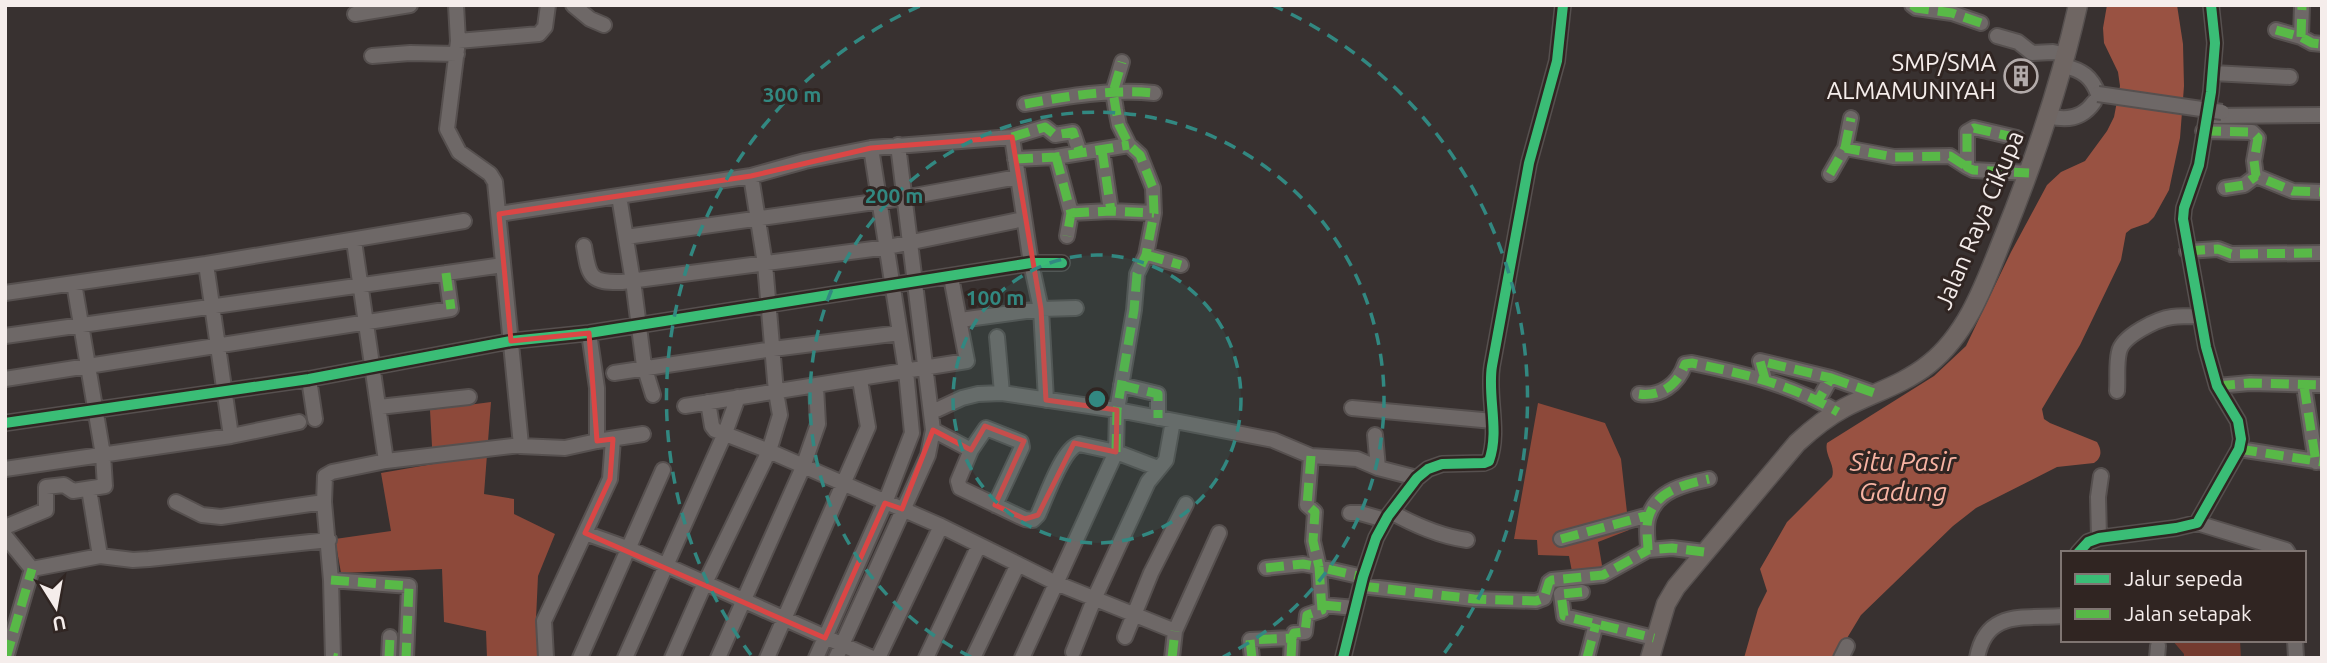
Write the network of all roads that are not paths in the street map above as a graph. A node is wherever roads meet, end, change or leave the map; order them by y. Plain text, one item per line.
1 (410, 5) edge
2 (456, 5) edge
3 (548, 5) edge
4 (573, 5) edge
5 (1563, 5) edge
6 (1912, 5) edge
7 (2078, 5) edge
8 (2211, 5) edge
9 (2302, 5) edge
10 (355, 13) dead end
11 (1981, 23) dead end
12 (604, 25) dead end
13 (2276, 30) dead end
14 (1997, 36) dead end
15 (2301, 37) junction
16 (2322, 44) edge
17 (457, 47) junction
18 (372, 56) dead end
19 (2066, 60) junction
20 (1122, 62) dead end
21 (2213, 73) junction
22 (2290, 77) dead end
23 (1113, 92) junction
24 (1154, 93) dead end
25 (2096, 98) junction
26 (1026, 104) dead end
27 (2322, 109) edge
28 (2216, 114) junction
29 (2049, 116) junction
30 (2322, 116) edge
31 (1851, 118) dead end
32 (2203, 131) junction
33 (1012, 137) junction
34 (2017, 138) dead end
35 (898, 145) junction
36 (1129, 145) junction
37 (871, 148) junction
38 (1845, 148) junction
39 (1102, 150) junction
40 (1080, 153) junction
41 (1056, 157) junction
42 (1015, 159) junction
43 (1967, 167) junction
44 (2029, 173) junction
45 (1830, 174) dead end
46 (751, 177) junction
47 (1018, 177) junction
48 (2256, 177) junction
49 (2225, 188) dead end
50 (2322, 192) edge
51 (619, 196) junction
52 (903, 198) junction
53 (878, 201) junction
54 (1111, 211) junction
55 (1071, 213) junction
56 (1154, 213) junction
57 (499, 214) junction
58 (757, 218) junction
59 (1024, 219) junction
60 (464, 221) dead end
61 (1067, 236) dead end
62 (626, 237) junction
63 (354, 241) junction
64 (909, 243) junction
65 (584, 246) dead end
66 (888, 247) junction
67 (2188, 251) junction
68 (2322, 253) edge
69 (1146, 255) junction
70 (1031, 263) junction
71 (1062, 263) dead end
72 (206, 264) junction
73 (765, 264) junction
74 (503, 265) junction
75 (1181, 265) dead end
76 (446, 273) junction
77 (951, 277) junction
78 (633, 281) junction
79 (74, 283) junction
80 (914, 283) junction
81 (362, 285) junction
82 (893, 286) junction
83 (5, 293) edge
84 (770, 304) junction
85 (211, 307) junction
86 (1076, 308) dead end
87 (1041, 309) junction
88 (2200, 316) junction
89 (960, 320) junction
90 (366, 323) junction
91 (81, 325) junction
92 (638, 325) junction
93 (589, 333) junction
94 (900, 333) junction
95 (5, 336) edge
96 (997, 337) dead end
97 (511, 341) junction
98 (218, 346) junction
99 (774, 349) junction
100 (374, 366) junction
101 (87, 367) junction
102 (926, 367) junction
103 (646, 368) junction
104 (906, 371) junction
105 (614, 373) dead end
106 (1830, 378) junction
107 (5, 379) edge
108 (309, 379) junction
109 (1765, 379) junction
110 (860, 380) junction
111 (1121, 385) junction
112 (2217, 386) junction
113 (2304, 386) junction
114 (2322, 386) edge
115 (816, 387) junction
116 (2117, 391) dead end
117 (225, 392) junction
118 (776, 392) junction
119 (1002, 393) junction
120 (1639, 394) dead end
121 (1877, 394) junction
122 (653, 395) dead end
123 (470, 397) dead end
124 (738, 397) junction
125 (1046, 400) junction
126 (1818, 401) junction
127 (708, 402) junction
128 (685, 406) dead end
129 (379, 407) junction
130 (1352, 408) dead end
131 (96, 410) junction
132 (1116, 410) junction
133 (932, 412) junction
134 (1838, 412) junction
135 (1158, 418) junction
136 (315, 419) dead end
137 (1173, 421) junction
138 (1493, 421) junction
139 (299, 422) dead end
140 (5, 423) edge
141 (933, 430) junction
142 (725, 433) junction
143 (643, 435) dead end
144 (1375, 435) dead end
145 (231, 436) junction
146 (612, 439) junction
147 (597, 441) junction
148 (520, 446) junction
149 (907, 447) junction
150 (2239, 449) junction
151 (971, 450) junction
152 (769, 451) junction
153 (1116, 453) junction
154 (103, 455) junction
155 (927, 455) junction
156 (1311, 456) junction
157 (386, 461) junction
158 (2319, 462) edge
159 (803, 467) junction
160 (1158, 468) junction
161 (1378, 468) junction
162 (5, 469) edge
163 (663, 470) dead end
164 (2101, 476) dead end
165 (1417, 478) junction
166 (1709, 479) dead end
167 (844, 485) junction
168 (89, 489) junction
169 (176, 502) dead end
170 (324, 502) junction
171 (885, 503) junction
172 (1186, 503) dead end
173 (995, 505) junction
174 (902, 509) junction
175 (1350, 513) dead end
176 (1388, 516) junction
177 (1649, 516) junction
178 (2197, 523) junction
179 (941, 526) junction
180 (5, 527) edge
181 (585, 533) junction
182 (1219, 533) dead end
183 (5, 536) edge
184 (2099, 538) junction
185 (1561, 539) dead end
186 (329, 540) junction
187 (1467, 540) dead end
188 (979, 545) junction
189 (627, 548) junction
190 (1648, 550) junction
191 (2080, 551) edge
192 (2287, 551) edge
193 (1704, 552) junction
194 (100, 556) junction
195 (1018, 564) junction
196 (666, 565) junction
197 (1318, 567) junction
198 (1266, 568) dead end
199 (32, 569) junction
200 (331, 580) junction
201 (1362, 582) junction
202 (705, 583) junction
203 (1056, 583) junction
204 (1583, 592) dead end
205 (1095, 597) junction
206 (744, 600) junction
207 (1323, 605) junction
208 (1355, 608) junction
209 (1135, 614) junction
210 (2061, 616) edge
211 (784, 619) junction
212 (1596, 624) junction
213 (1175, 631) junction
214 (390, 637) dead end
215 (1125, 637) dead end
216 (825, 638) junction
217 (1292, 638) junction
218 (1654, 638) junction
219 (839, 652) edge
220 (1073, 652) dead end
221 (1177, 656) edge
222 (6, 658) edge
223 (334, 658) edge
224 (388, 658) edge
225 (406, 658) edge
226 (546, 658) edge
227 (580, 658) edge
228 (625, 658) edge
229 (671, 658) edge
230 (719, 658) edge
231 (767, 658) edge
232 (816, 658) edge
233 (872, 658) edge
234 (878, 658) edge
235 (926, 658) edge
236 (973, 658) edge
237 (1022, 658) edge
238 (1252, 658) edge
239 (1291, 658) edge
240 (1343, 658) edge
241 (1587, 658) edge
242 (1650, 658) edge
243 (1977, 658) edge

1 - 10 street
2 - 17 street
3 - 17 street
4 - 12 street
5 - 138 street
6 - 11 street
7 - 19 main road, Jalan Raya Cikupa
8 - 21 street
9 - 15 street
13 - 15 street
14 - 19 street
15 - 16 street
17 - 18 street
17 - 57 street
19 - 25 street
19 - 29 main road, Jalan Raya Cikupa
20 - 23 street
21 - 22 street
21 - 32 street
23 - 24 street
23 - 26 street
23 - 36 street
25 - 28 street, bridge
25 - 29 street
27 - 28 street
28 - 30 street
29 - 44 main road, Jalan Raya Cikupa
31 - 38 street
32 - 48 street
32 - 67 street
33 - 35 street
33 - 40 street
33 - 42 street
34 - 43 street
35 - 37 street
35 - 52 street
36 - 39 street
36 - 56 street
37 - 46 street
37 - 53 street
38 - 43 street
38 - 45 street
39 - 40 street
39 - 54 street
40 - 41 street
41 - 42 street
41 - 55 street
42 - 47 street
43 - 44 street
44 - 121 main road, Jalan Raya Cikupa
46 - 51 street
46 - 58 street
47 - 52 street
47 - 59 street
48 - 49 street
48 - 50 street
51 - 57 street
51 - 62 street
52 - 53 street
52 - 64 street
53 - 58 street
53 - 66 street
54 - 55 street
54 - 56 street
55 - 61 street
56 - 69 street
57 - 74 street
58 - 62 street
58 - 73 street
59 - 64 street
59 - 70 street
60 - 63 street
62 - 78 street
63 - 72 street
63 - 81 street
64 - 66 street
64 - 80 street
65 - 78 street
66 - 73 street
66 - 82 street
67 - 68 street
67 - 88 street
69 - 75 street
69 - 111 street
70 - 71 street
70 - 77 street
70 - 87 street
72 - 79 street
72 - 85 street
73 - 78 street
73 - 84 street
74 - 76 street
74 - 97 street
76 - 81 street
76 - 90 street
77 - 80 street
77 - 89 street
78 - 92 street
79 - 83 street
79 - 91 street
80 - 82 street
80 - 102 street
81 - 85 street
81 - 90 street
82 - 84 street
82 - 94 street
84 - 92 street
84 - 99 street
85 - 91 street
85 - 98 street
86 - 87 street
87 - 89 street
87 - 125 street
88 - 112 street
88 - 116 street
89 - 102 street
90 - 98 street
90 - 100 street
91 - 95 street
91 - 101 street
92 - 93 street
92 - 103 street
93 - 97 street
93 - 147 street
94 - 99 street
94 - 104 street
96 - 119 street
97 - 100 street
97 - 148 street
98 - 101 street
98 - 117 street
99 - 103 street
99 - 118 street
100 - 108 street
100 - 129 street
101 - 107 street
101 - 131 street
102 - 104 street
102 - 133 street
103 - 105 street
103 - 122 street
104 - 110 street
104 - 149 street
106 - 109 street
106 - 121 street
106 - 126 street
108 - 117 street
108 - 136 street
109 - 120 street
109 - 126 street
110 - 115 street
110 - 167 street
111 - 132 street
111 - 135 street
112 - 113 street
112 - 150 street
113 - 114 street
113 - 158 street
115 - 118 street
115 - 159 street
117 - 131 street
117 - 145 street
118 - 124 street
118 - 152 street
119 - 125 street
119 - 133 street
121 - 134 main road, Jalan Raya Cikupa
123 - 129 street
124 - 127 street
124 - 142 street
125 - 132 street
126 - 134 street
127 - 128 street
127 - 142 street
129 - 157 street
130 - 138 street
131 - 140 street
131 - 154 street
132 - 135 street
132 - 153 street
133 - 141 street
134 - 193 main road, Jalan Raya Cikupa
135 - 137 street
137 - 156 street
137 - 160 street
138 - 165 street
139 - 145 street
141 - 151 street
141 - 155 street
142 - 152 street
142 - 196 street
143 - 146 street
144 - 161 street
145 - 154 street
146 - 147 street
146 - 181 street
147 - 148 street
148 - 157 street
149 - 155 street
149 - 171 street
150 - 158 street
150 - 178 street
151 - 173 street
151 - 173 street
152 - 159 street
152 - 202 street
153 - 160 street
153 - 173 street
153 - 203 street
154 - 162 street
154 - 168 street
155 - 174 street
156 - 161 street
156 - 197 street
157 - 170 street
159 - 167 street
159 - 206 street
160 - 205 street
161 - 165 street
163 - 189 street
164 - 184 street
165 - 176 street
166 - 177 street
167 - 171 street
167 - 211 street
168 - 180 street
168 - 194 street
169 - 170 street
170 - 186 street
171 - 174 street
171 - 216 street
172 - 209 street
174 - 179 street
174 - 219 street
175 - 176 street
176 - 187 street
176 - 201 street
177 - 185 street
177 - 190 street
178 - 184 street
178 - 192 street
179 - 188 street
179 - 234 street
181 - 189 street
181 - 226 street
182 - 213 street
183 - 199 street
184 - 191 street
186 - 194 street
186 - 200 street
188 - 195 street
188 - 235 street
189 - 196 street
189 - 227 street
190 - 193 street
190 - 201 street
193 - 218 main road, Jalan Raya Cikupa
194 - 199 street
195 - 203 street
195 - 236 street
196 - 202 street
196 - 228 street
197 - 198 street
197 - 201 street
197 - 207 street
199 - 222 street
200 - 223 street
200 - 225 street
201 - 208 street
202 - 206 street
202 - 229 street
203 - 205 street
203 - 237 street
204 - 212 street
205 - 209 street
205 - 220 street
206 - 211 street
206 - 230 street
207 - 208 street
207 - 217 street
208 - 240 street
209 - 213 street
209 - 215 street
210 - 243 street
211 - 216 street
211 - 231 street
212 - 218 street
212 - 241 street
213 - 221 street
214 - 224 street
216 - 219 street
216 - 232 street
217 - 238 street
217 - 239 street
218 - 242 main road, Jalan Raya Cikupa
219 - 233 street

